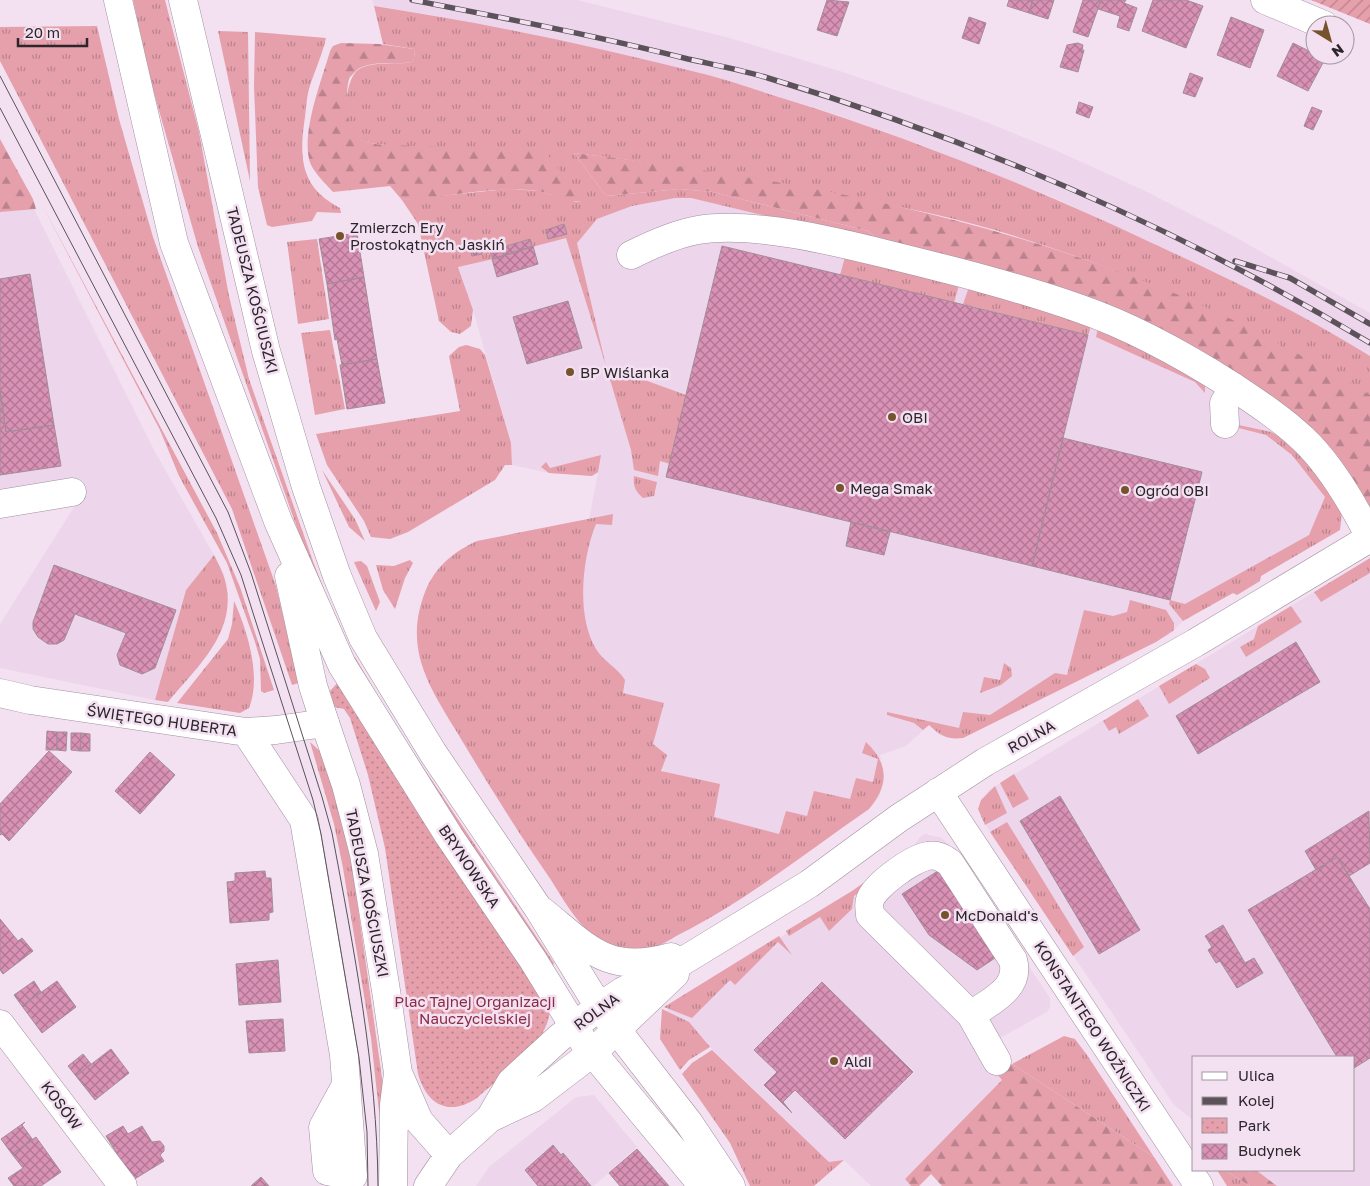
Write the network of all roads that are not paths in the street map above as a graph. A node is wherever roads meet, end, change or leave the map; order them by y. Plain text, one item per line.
1 (118, 0) edge
2 (183, 0) edge
3 (1265, 0) edge
4 (1305, 17) edge
5 (632, 255) dead end
6 (1234, 388) junction
7 (1224, 424) dead end
8 (72, 492) dead end
9 (0, 504) edge
10 (278, 521) junction
11 (1370, 537) edge
12 (0, 693) edge
13 (326, 722) junction
14 (246, 732) junction
15 (938, 792) junction
16 (538, 908) junction
17 (702, 949) junction
18 (599, 1007) junction
19 (971, 1015) junction
20 (0, 1024) edge
21 (574, 1027) junction
22 (615, 1030) junction
23 (592, 1053) junction
24 (997, 1060) dead end
25 (398, 1073) junction
26 (346, 1084) dead end
27 (490, 1118) junction
28 (450, 1155) junction
29 (124, 1186) edge
30 (393, 1186) edge
31 (428, 1186) edge
32 (703, 1186) edge
33 (731, 1186) edge
34 (1199, 1186) edge

1 - 10 street
2 - 16 street, TADEUSZA KOŚCIUSZKI
3 - 4 street
5 - 6 street
6 - 7 street
6 - 11 street
8 - 9 street
10 - 13 street, TADEUSZA KOŚCIUSZKI
10 - 21 street, BRYNOWSKA
11 - 15 street, ROLNA
12 - 14 street, ŚWIĘTEGO HUBERTA
13 - 14 street, ŚWIĘTEGO HUBERTA
13 - 25 street, TADEUSZA KOŚCIUSZKI
14 - 26 street
15 - 17 street, ROLNA
15 - 34 street, KONSTANTEGO WOŹNICZKI
16 - 17 street
16 - 18 street
17 - 18 street, ROLNA
17 - 22 street, ROLNA
18 - 21 street, ROLNA
18 - 22 street
19 - 19 street
19 - 24 street
20 - 29 street, KOSÓW
21 - 23 street, BRYNOWSKA
21 - 27 street, ROLNA
22 - 23 street, ROLNA
22 - 33 street
23 - 27 street, ROLNA
23 - 32 street, BRYNOWSKA
25 - 28 street
25 - 30 street, TADEUSZA KOŚCIUSZKI
27 - 28 street, ROLNA
28 - 31 street, ROLNA

